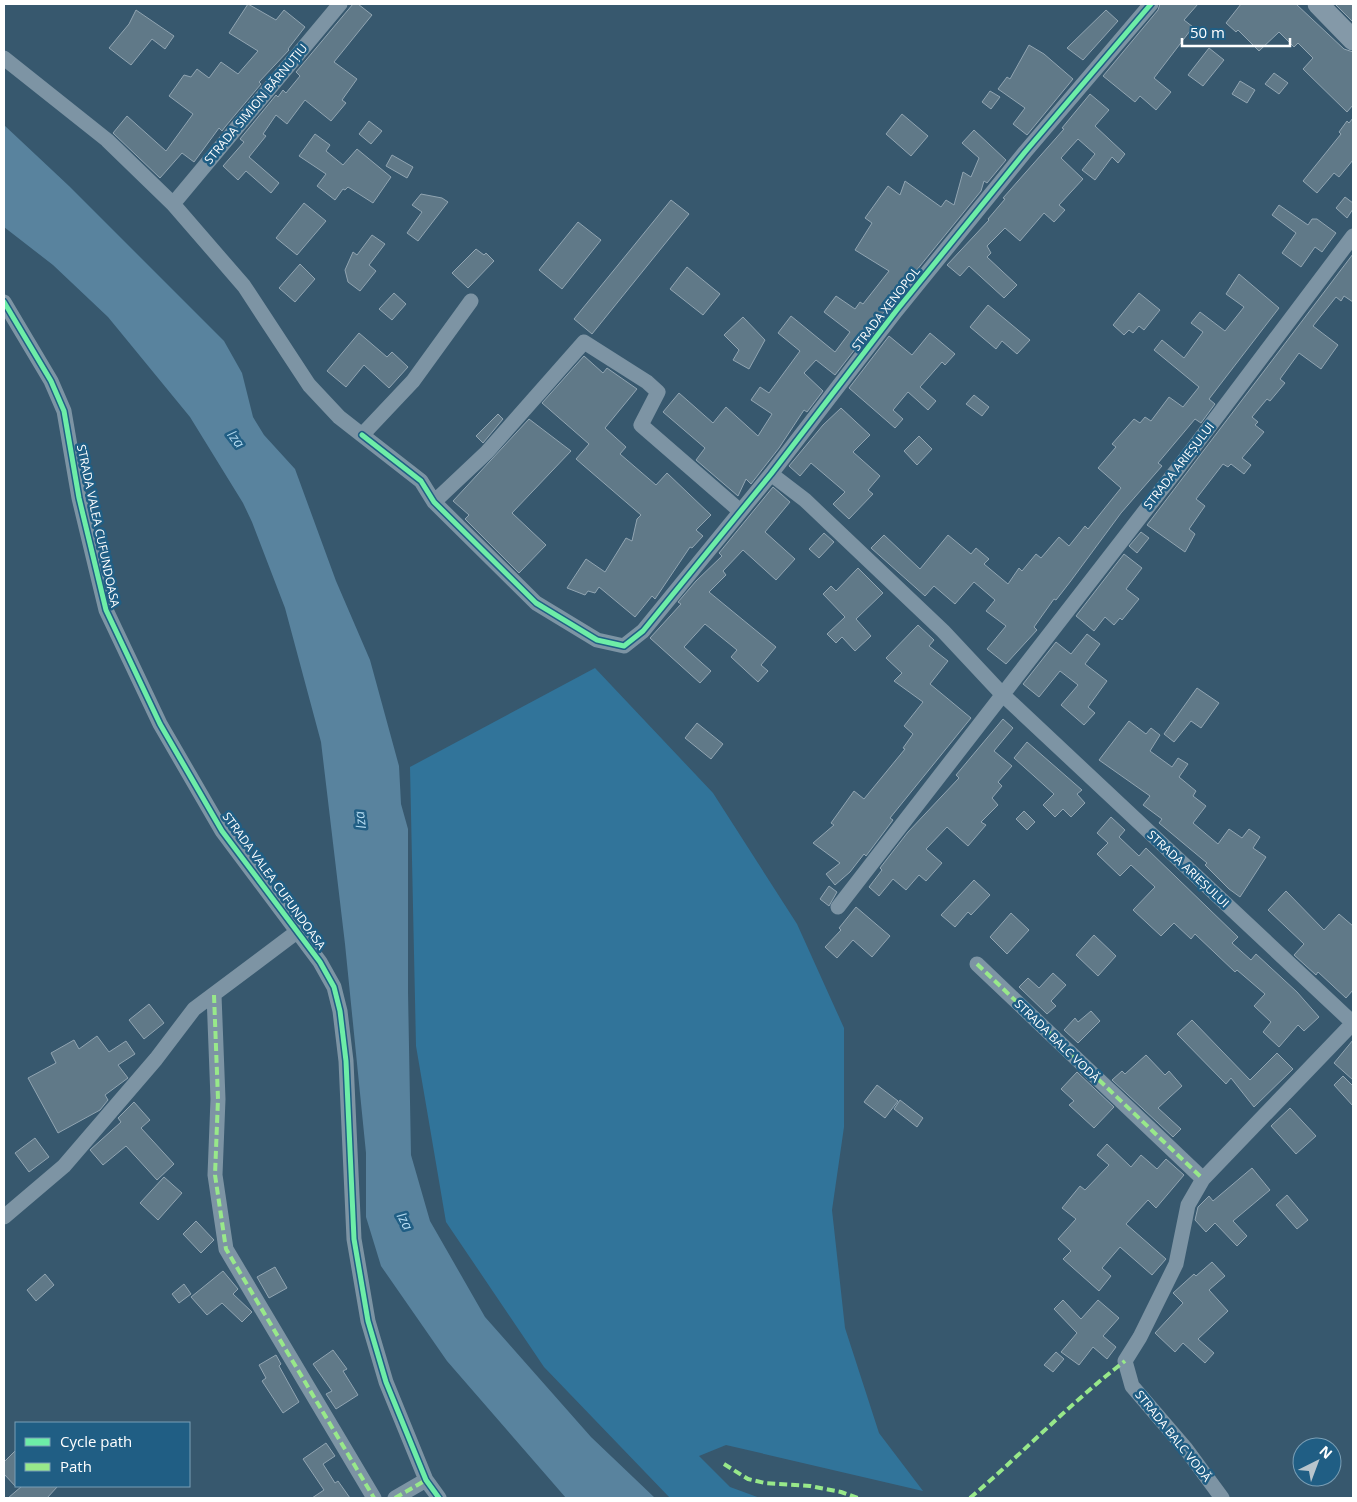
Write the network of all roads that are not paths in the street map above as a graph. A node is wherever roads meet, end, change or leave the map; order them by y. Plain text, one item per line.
1 (340, 4) edge
2 (1151, 4) edge
3 (1318, 4) edge
4 (1353, 40) edge
5 (4, 58) edge
6 (172, 204) junction
7 (1353, 236) edge
8 (471, 301) dead end
9 (4, 302) edge
10 (362, 435) junction
11 (771, 474) junction
12 (434, 502) junction
13 (740, 511) junction
14 (1002, 694) junction
15 (838, 907) dead end
16 (298, 932) junction
17 (977, 964) dead end
18 (214, 995) junction
19 (1353, 1023) edge
20 (1203, 1179) junction
21 (4, 1217) edge
22 (426, 1480) junction
23 (374, 1498) edge
24 (395, 1498) edge
25 (439, 1498) edge
26 (1222, 1498) edge

1 - 6 street, STRADA SIMION BĂRNUȚIU
2 - 11 street, STRADA XENOPOL
3 - 4 street
5 - 6 street
6 - 10 street
7 - 14 street, STRADA ARIEȘULUI
8 - 10 street
9 - 16 street, STRADA VALEA CUFUNDOASA
10 - 12 street
11 - 13 street, STRADA XENOPOL
11 - 14 street, STRADA ARIEȘULUI
12 - 13 street, STRADA XENOPOL
12 - 13 street
14 - 15 street, STRADA ARIEȘULUI
14 - 19 street, STRADA ARIEȘULUI
16 - 18 street
16 - 22 street, STRADA VALEA CUFUNDOASA
17 - 20 street, STRADA BALC VODĂ
18 - 21 street
18 - 23 street
19 - 20 street, STRADA BALC VODĂ
20 - 26 street, STRADA BALC VODĂ
22 - 24 street
22 - 25 street, STRADA VALEA CUFUNDOASA

